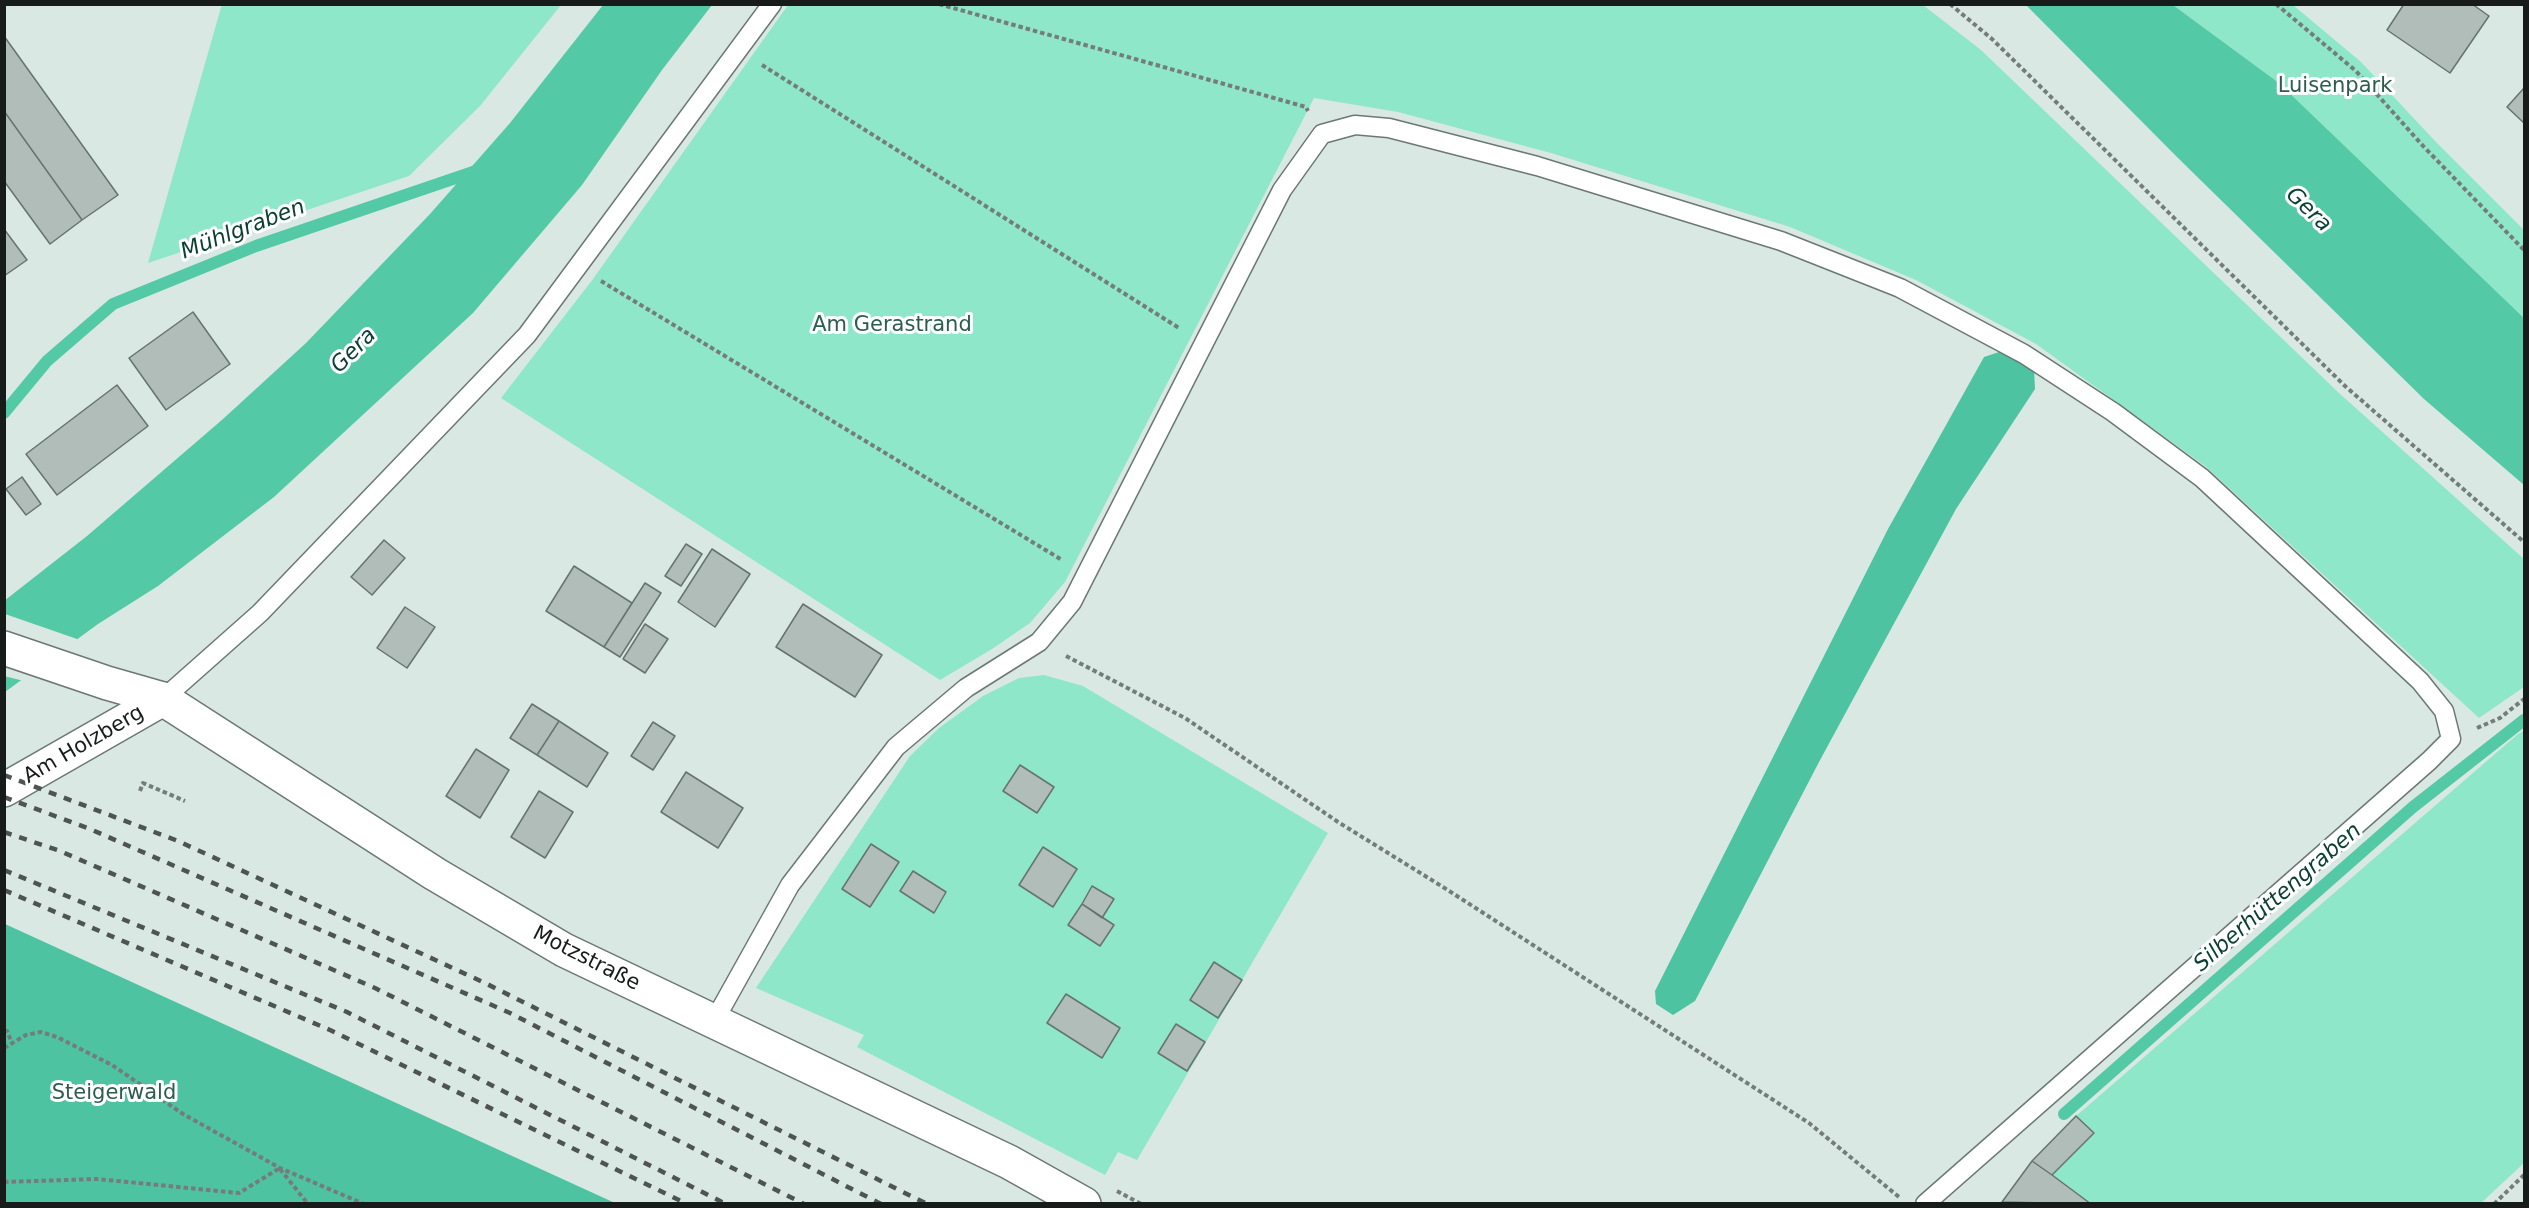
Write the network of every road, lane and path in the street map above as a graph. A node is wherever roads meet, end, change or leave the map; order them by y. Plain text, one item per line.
1 (772, 4) edge
2 (939, 4) edge
3 (1950, 4) edge
4 (2276, 4) edge
5 (738, 50) junction
6 (1322, 134) junction
7 (2524, 250) edge
8 (578, 266) junction
9 (1204, 344) junction
10 (2524, 542) edge
11 (1086, 575) junction
12 (1039, 642) junction
13 (4, 648) edge
14 (163, 699) junction
15 (2524, 699) edge
16 (2451, 739) junction
17 (4, 790) edge
18 (140, 791) dead end
19 (185, 801) dead end
20 (4, 947) edge
21 (4, 953) edge
22 (713, 1023) junction
23 (4, 1031) edge
24 (12, 1043) junction
25 (4, 1048) edge
26 (280, 1168) junction
27 (2524, 1175) edge
28 (4, 1182) edge
29 (308, 1203) edge
30 (364, 1203) edge
31 (1084, 1203) edge
32 (1906, 1203) edge
33 (1925, 1203) edge
34 (2494, 1203) edge

1 - 5 lane
2 - 6 path
3 - 10 path
4 - 7 path
5 - 8 lane
5 - 9 path
6 - 9 lane
6 - 16 lane
8 - 11 path
8 - 14 lane
9 - 11 lane
11 - 12 lane
12 - 22 lane
12 - 32 path
13 - 14 street, Motzstraße
14 - 17 street, Am Holzberg
14 - 22 street, Motzstraße
15 - 16 path
16 - 33 lane
18 - 19 path
20 - 21 path
22 - 31 street, Motzstraße
23 - 24 path
24 - 25 path
24 - 26 path
26 - 28 path
26 - 29 path
26 - 30 path
27 - 34 path

